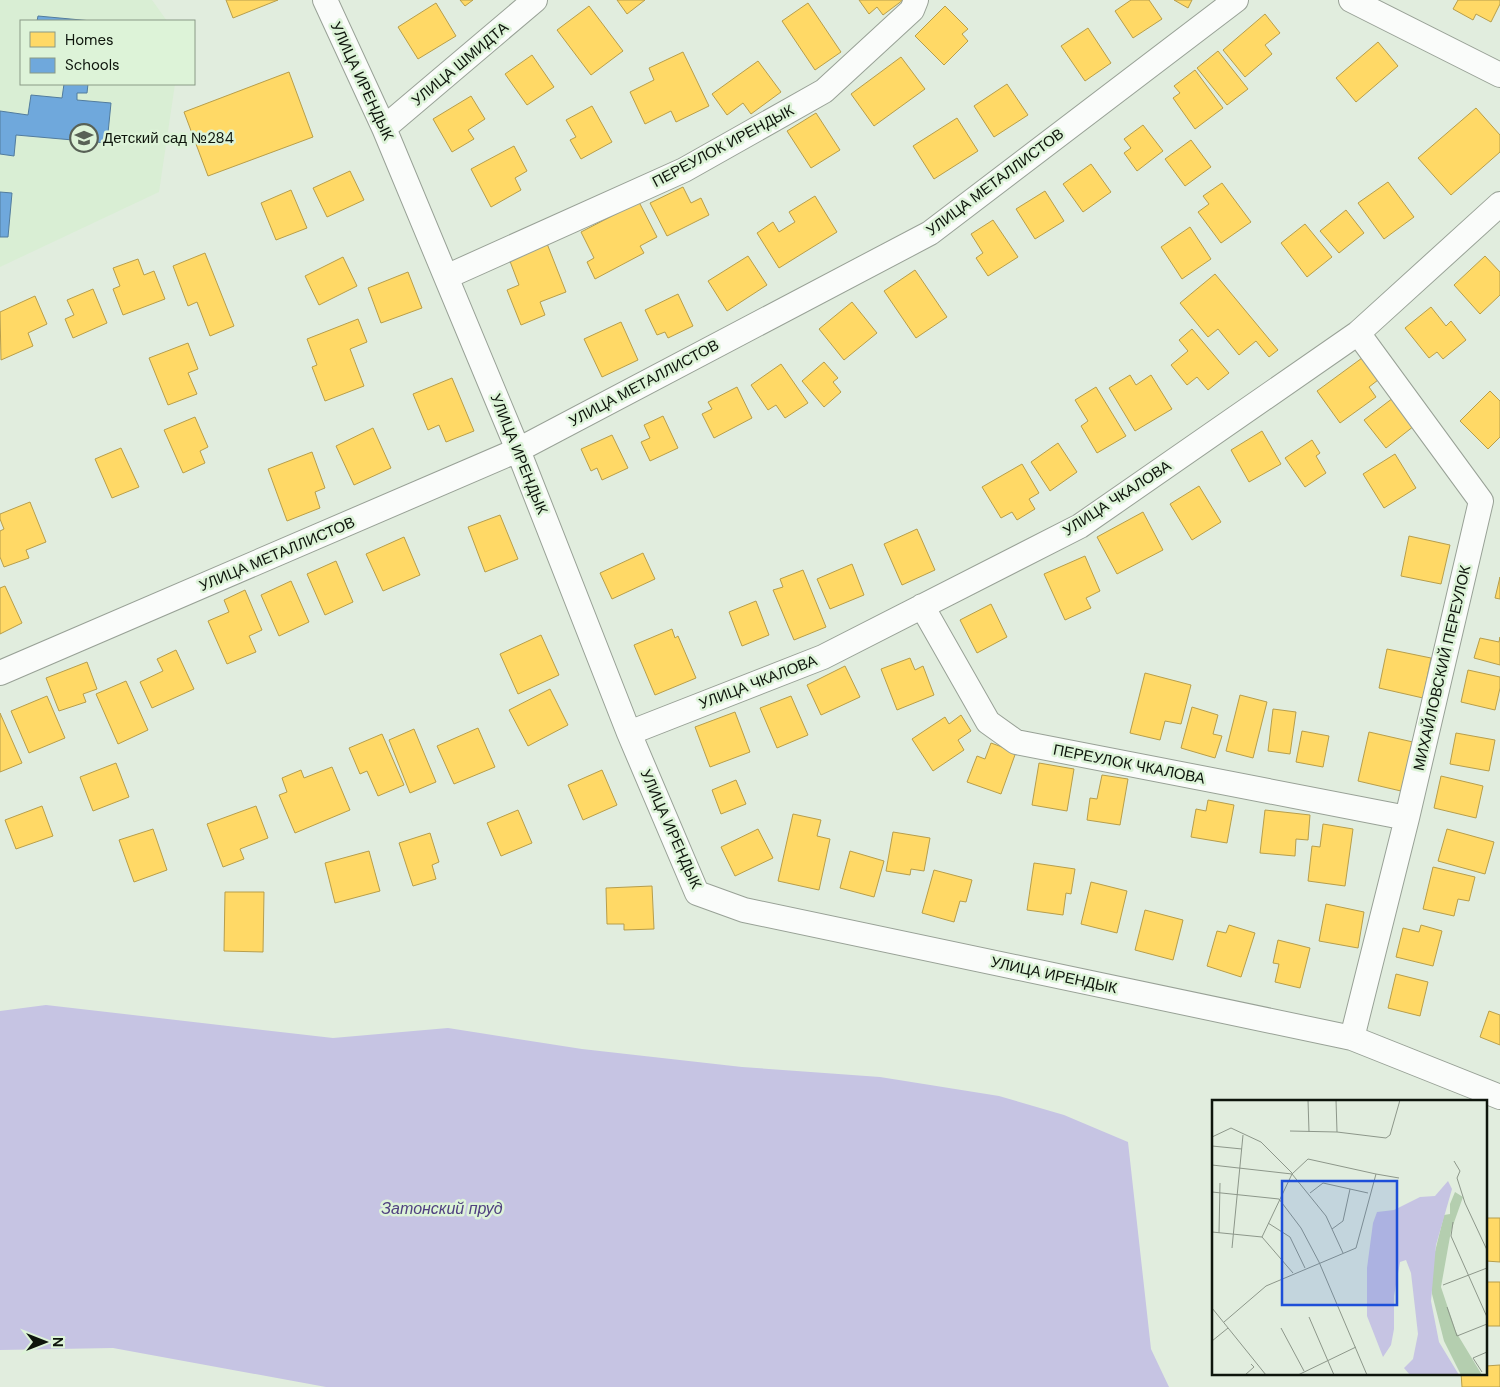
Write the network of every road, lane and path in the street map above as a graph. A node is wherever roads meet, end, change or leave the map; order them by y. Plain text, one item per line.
1 (325, 0) edge
2 (535, 0) edge
3 (916, 0) edge
4 (1236, 0) edge
5 (1351, 0) edge
6 (1500, 75) edge
7 (384, 128) junction
8 (1500, 204) edge
9 (446, 277) junction
10 (1358, 332) junction
11 (518, 450) junction
12 (922, 606) junction
13 (0, 673) edge
14 (628, 733) junction
15 (1407, 818) junction
16 (1352, 1038) junction
17 (1500, 1097) edge

1 - 7 street, УЛИЦА ИРЕНДЫК
2 - 7 street, УЛИЦА ШМИДТА
3 - 9 street, ПЕРЕУЛОК ИРЕНДЫК
4 - 11 street, УЛИЦА МЕТАЛЛИСТОВ
5 - 6 street
7 - 9 street, УЛИЦА ИРЕНДЫК
8 - 10 street, УЛИЦА ЧКАЛОВА
9 - 11 street, УЛИЦА ИРЕНДЫК
10 - 12 street, УЛИЦА ЧКАЛОВА
10 - 15 street, МИХАЙЛОВСКИЙ ПЕРЕУЛОК
11 - 13 street, УЛИЦА МЕТАЛЛИСТОВ
11 - 14 street, УЛИЦА ИРЕНДЫК
12 - 14 street, УЛИЦА ЧКАЛОВА
12 - 15 street, ПЕРЕУЛОК ЧКАЛОВА
14 - 16 street, УЛИЦА ИРЕНДЫК
15 - 16 street, МИХАЙЛОВСКИЙ ПЕРЕУЛОК
16 - 17 street, УЛИЦА ИРЕНДЫК

